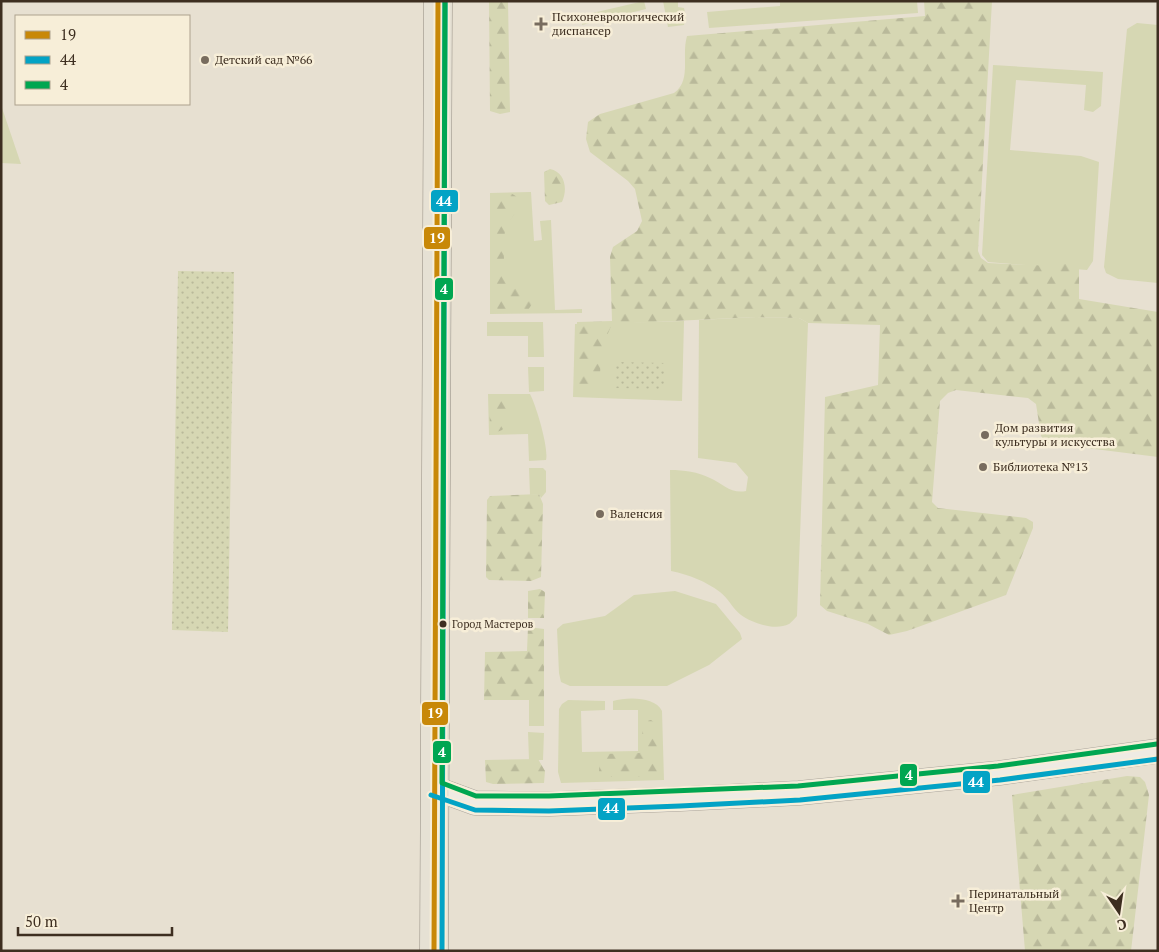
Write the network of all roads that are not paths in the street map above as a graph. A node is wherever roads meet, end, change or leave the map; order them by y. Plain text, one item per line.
1 (438, 1) edge
2 (1158, 751) edge
3 (434, 788) junction
4 (434, 951) edge

1 - 3 main road
2 - 3 street
3 - 4 main road

